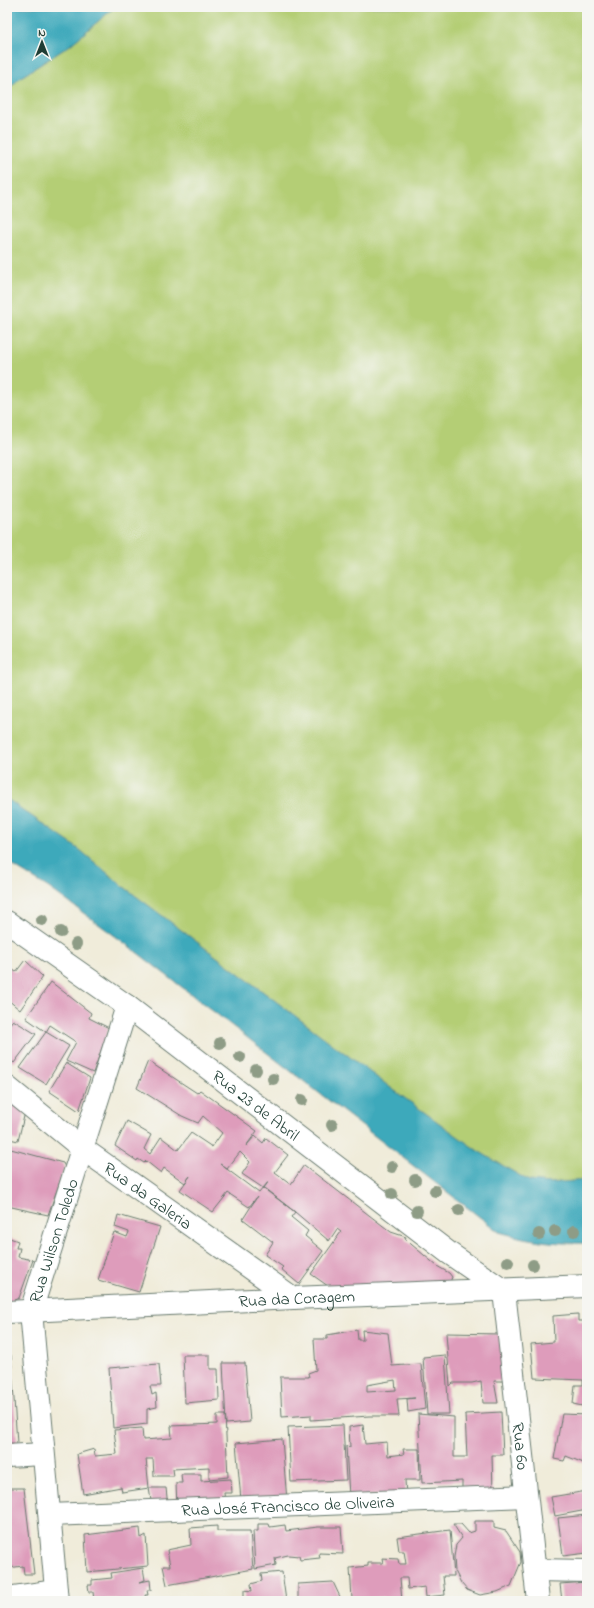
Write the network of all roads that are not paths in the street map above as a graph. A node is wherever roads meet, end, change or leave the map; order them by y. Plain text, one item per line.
1 (7, 922) edge
2 (127, 1006) junction
3 (7, 1087) edge
4 (83, 1148) junction
5 (587, 1286) edge
6 (504, 1290) junction
7 (293, 1298) junction
8 (31, 1310) junction
9 (7, 1312) edge
10 (43, 1454) junction
11 (7, 1456) edge
12 (525, 1496) junction
13 (50, 1515) junction
14 (535, 1570) junction
15 (587, 1571) edge
16 (57, 1596) edge
17 (7, 1598) edge
18 (538, 1601) edge

1 - 2 street, Rua 23 de Abril
2 - 4 street, Rua Wilson Toledo
2 - 6 street, Rua 23 de Abril
3 - 4 street, Rua da Galeria
4 - 7 street, Rua da Galeria
4 - 8 street, Rua Wilson Toledo
5 - 6 street, Rua da Coragem
6 - 7 street, Rua da Coragem
6 - 12 street, Rua 60
7 - 8 street, Rua da Coragem
8 - 9 street, Rua da Coragem
8 - 10 street, Rua Wilson Toledo
10 - 11 street
10 - 13 street, Rua Wilson Toledo
12 - 13 street, Rua José Francisco de Oliveira
12 - 14 street, Rua 60
13 - 16 street, Rua Wilson Toledo
14 - 15 street
14 - 18 street, Rua 60
16 - 17 street

